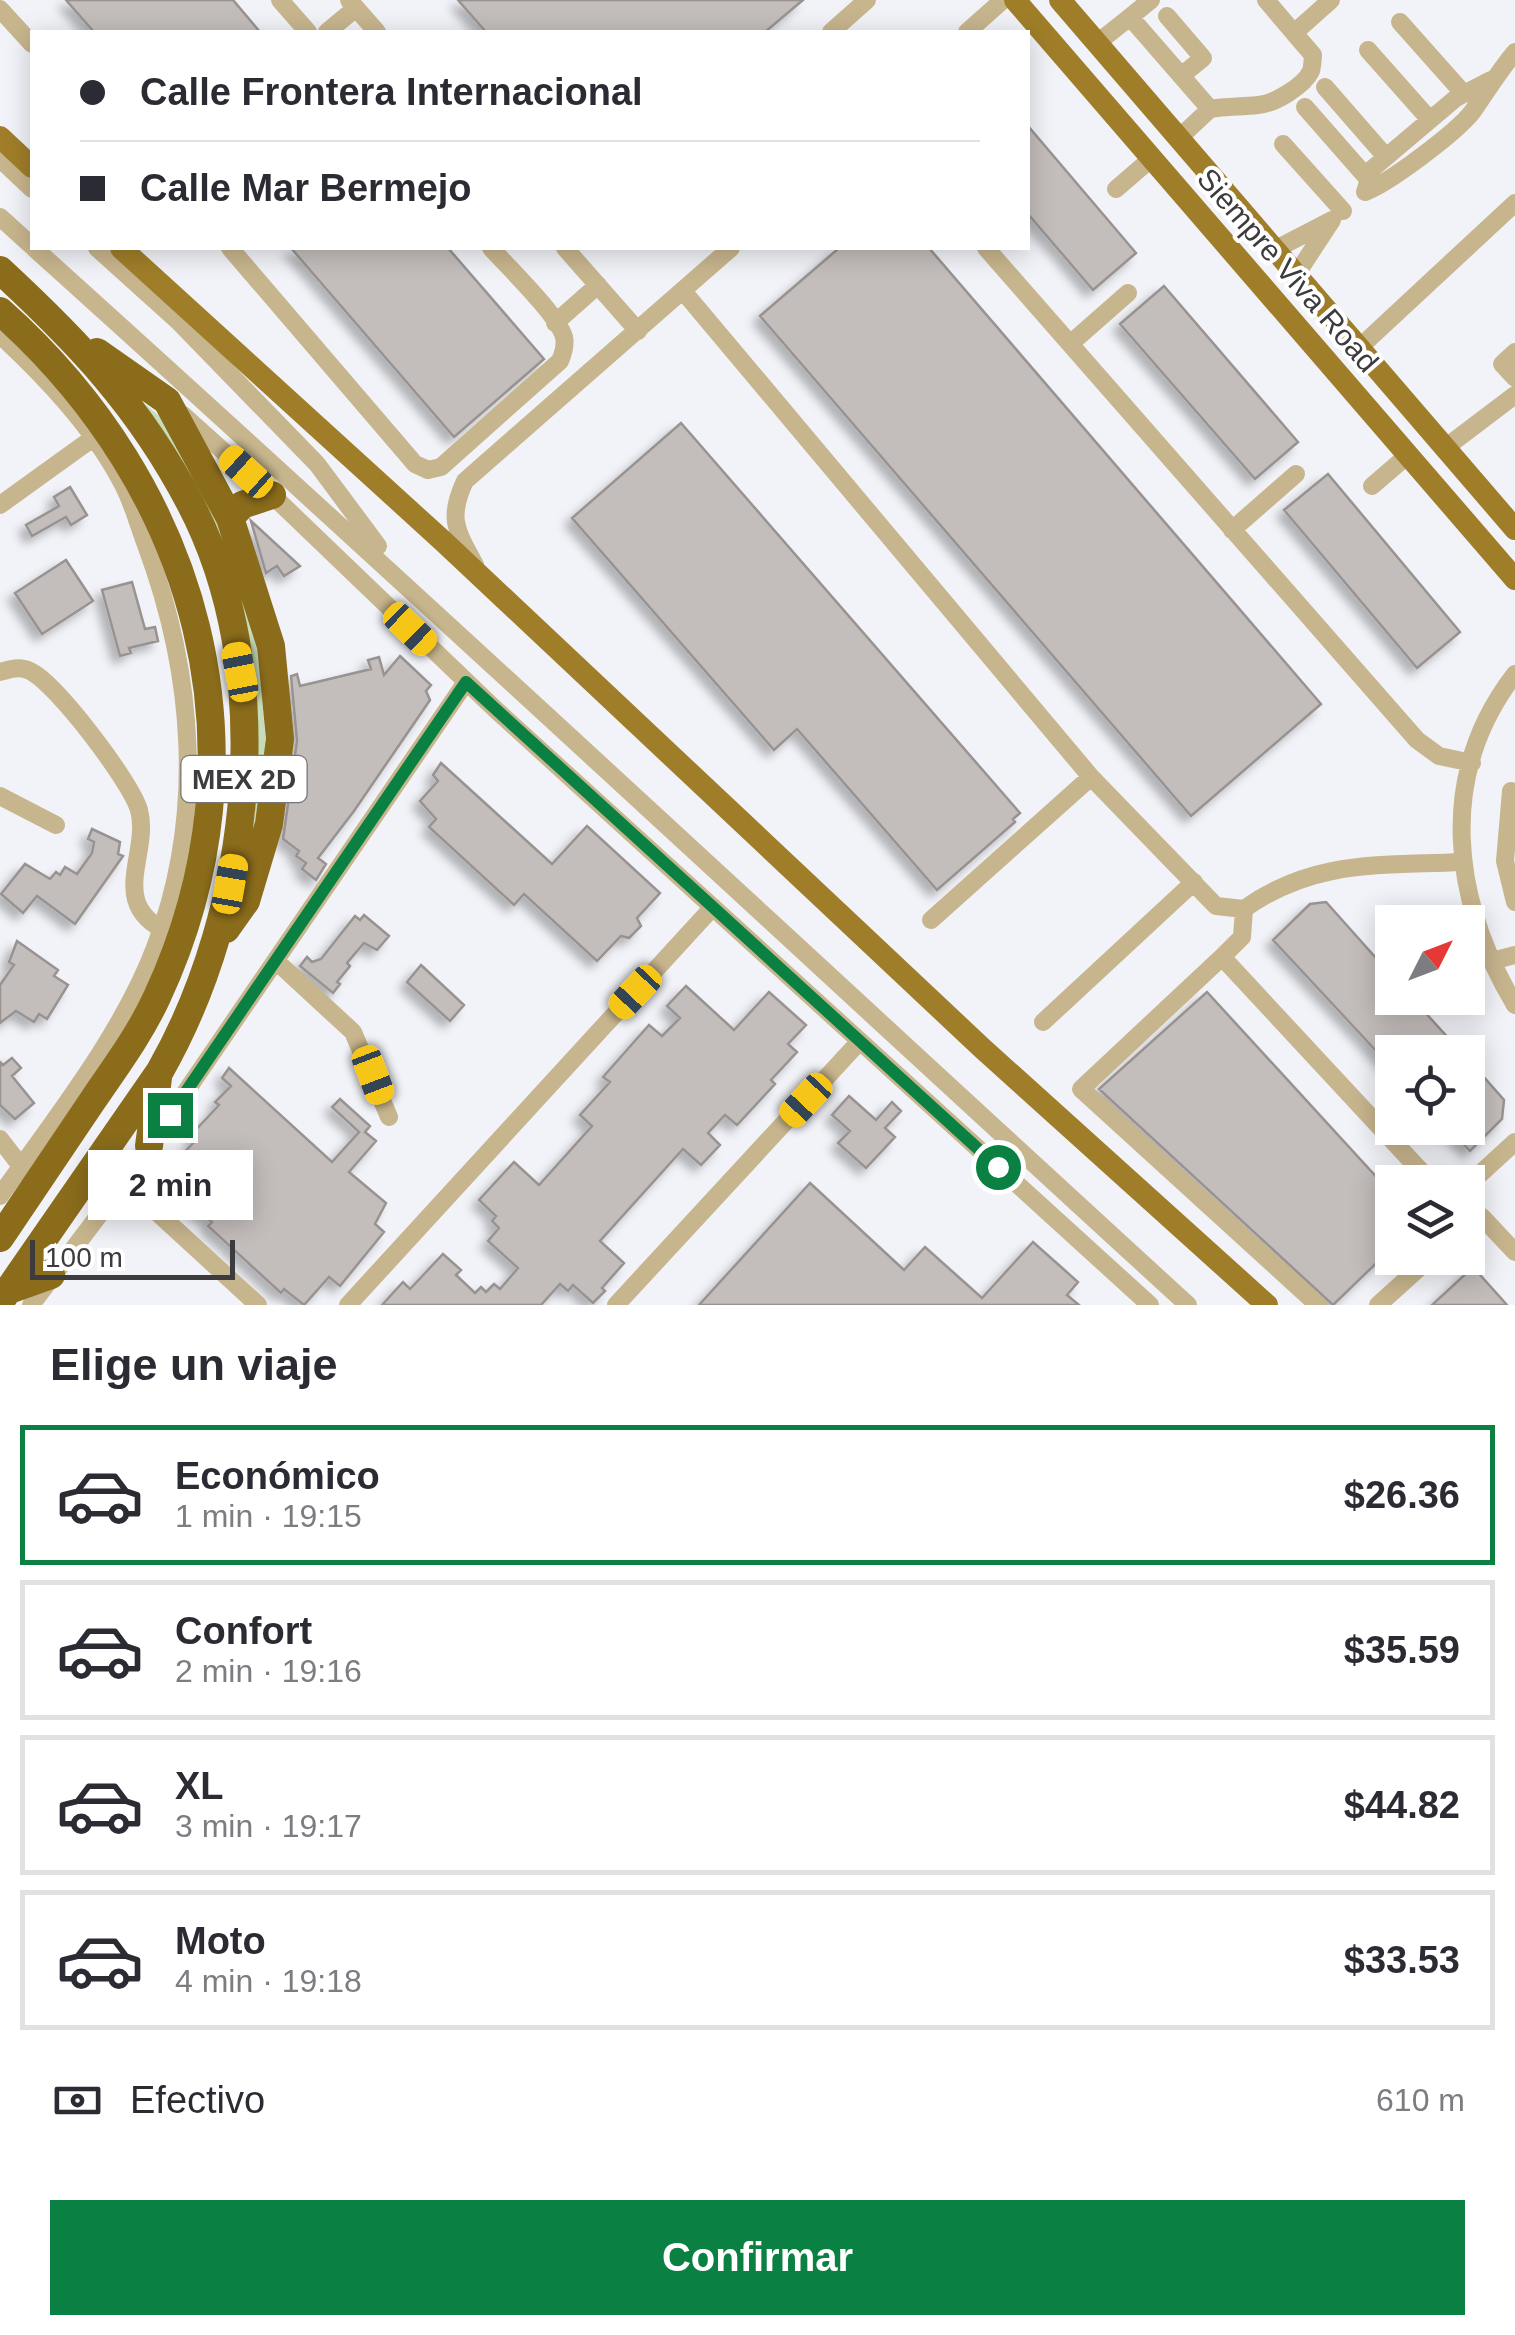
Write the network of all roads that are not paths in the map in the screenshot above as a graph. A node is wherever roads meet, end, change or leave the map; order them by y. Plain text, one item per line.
1 (280, 0) edge
2 (867, 0) edge
3 (1003, 0) edge
4 (1015, 0) edge
5 (1060, 0) edge
6 (1151, 0) edge
7 (1266, 0) edge
8 (1332, 0) edge
9 (352, 4) edge
10 (0, 9) edge
11 (1166, 16) dead end
12 (1130, 17) junction
13 (1400, 22) dead end
14 (306, 30) edge
15 (329, 30) edge
16 (375, 30) edge
17 (833, 30) edge
18 (969, 30) edge
19 (1294, 32) junction
20 (30, 42) edge
21 (1096, 44) junction
22 (1368, 50) dead end
23 (1515, 52) edge
24 (1181, 76) junction
25 (1492, 80) junction
26 (1325, 87) dead end
27 (1464, 94) junction
28 (1305, 106) dead end
29 (1210, 109) junction
30 (0, 117) edge
31 (1430, 120) junction
32 (0, 137) edge
33 (1178, 139) junction
34 (1284, 144) dead end
35 (30, 145) edge
36 (1386, 157) junction
37 (1152, 158) junction
38 (0, 159) edge
39 (30, 165) edge
40 (1367, 186) junction
41 (30, 187) edge
42 (1116, 189) dead end
43 (1515, 204) edge
44 (1337, 216) junction
45 (0, 217) edge
46 (30, 244) edge
47 (36, 250) edge
48 (99, 250) edge
49 (123, 250) edge
50 (145, 250) edge
51 (232, 250) edge
52 (493, 250) edge
53 (729, 250) edge
54 (988, 250) edge
55 (1274, 250) junction
56 (575, 251) edge
57 (0, 270) edge
58 (1296, 275) junction
59 (598, 285) junction
60 (683, 291) junction
61 (1128, 293) dead end
62 (0, 312) edge
63 (556, 323) junction
64 (638, 331) junction
65 (71, 335) junction
66 (0, 336) edge
67 (1070, 344) junction
68 (1358, 348) junction
69 (1515, 352) edge
70 (1515, 378) edge
71 (1515, 395) edge
72 (167, 401) junction
73 (94, 438) junction
74 (1445, 448) junction
75 (1408, 456) junction
76 (1296, 474) dead end
77 (1372, 486) dead end
78 (272, 495) junction
79 (0, 506) edge
80 (230, 518) junction
81 (1515, 529) edge
82 (1232, 530) junction
83 (464, 544) junction
84 (402, 579) junction
85 (482, 579) junction
86 (1515, 579) edge
87 (0, 672) edge
88 (1515, 674) edge
89 (466, 682) junction
90 (1472, 763) junction
91 (1091, 776) junction
92 (1515, 794) edge
93 (0, 796) edge
94 (56, 825) dead end
95 (1511, 842) edge
96 (1461, 862) junction
97 (1194, 882) junction
98 (1515, 902) edge
99 (713, 907) junction
100 (1244, 910) junction
101 (931, 920) dead end
102 (170, 933) junction
103 (213, 946) junction
104 (1515, 955) edge
105 (1222, 957) junction
106 (276, 960) junction
107 (1492, 961) junction
108 (1515, 1005) edge
109 (1043, 1022) dead end
110 (860, 1041) junction
111 (160, 1071) junction
112 (388, 1116) dead end
113 (0, 1139) edge
114 (1515, 1142) edge
115 (149, 1146) junction
116 (1415, 1165) edge
117 (1485, 1170) edge
118 (28, 1176) junction
119 (124, 1182) junction
120 (0, 1196) edge
121 (1485, 1219) edge
122 (0, 1238) edge
123 (1515, 1252) edge
124 (51, 1275) joint
125 (1411, 1275) edge
126 (13, 1299) edge
127 (1137, 1301) edge
128 (258, 1305) edge
129 (348, 1305) edge
130 (616, 1305) edge
131 (1188, 1305) edge
132 (1267, 1305) edge
133 (1286, 1305) edge
134 (1318, 1305) edge
135 (1378, 1305) edge

1 - 14 street
2 - 17 street
3 - 18 street
4 - 37 main road, Siempre Viva Road
5 - 21 main road, Siempre Viva Road
6 - 12 street
7 - 19 street
8 - 19 street
9 - 15 street
9 - 16 street
10 - 20 street
11 - 24 street
12 - 21 street
12 - 24 street
13 - 27 street
19 - 29 street
21 - 33 main road, Siempre Viva Road
22 - 31 street
23 - 25 street
24 - 29 street
25 - 27 street
25 - 40 street
26 - 36 street
27 - 31 street
28 - 40 street
29 - 33 street
30 - 35 main road
31 - 36 street
32 - 39 main road
33 - 55 main road, Siempre Viva Road
34 - 44 street
36 - 40 street
37 - 42 street
37 - 75 main road, Siempre Viva Road
38 - 41 street
40 - 44 street
43 - 68 street
44 - 55 street
44 - 58 street
45 - 46 street
47 - 84 street
48 - 84 street
49 - 85 main road
50 - 83 main road
51 - 63 street
52 - 63 street
53 - 60 street
54 - 67 street
55 - 58 main road, Siempre Viva Road
56 - 59 street
57 - 65 highway, MEX 2D
58 - 68 main road, Siempre Viva Road
59 - 63 street
59 - 64 street
60 - 64 street
60 - 91 street
61 - 67 street
62 - 102 highway, MEX 2D
64 - 83 street
65 - 72 highway
65 - 103 highway, MEX 2D
66 - 73 street
67 - 82 street
68 - 74 main road, Siempre Viva Road
69 - 70 street
71 - 74 street
72 - 78 street
72 - 80 highway
73 - 79 street
73 - 102 street
74 - 81 main road, Siempre Viva Road
75 - 77 street
75 - 86 main road, Siempre Viva Road
76 - 82 street
78 - 80 highway
78 - 89 street
80 - 103 highway
82 - 90 street
83 - 85 street
83 - 133 main road
84 - 131 street
85 - 132 main road
87 - 102 street
88 - 90 street
89 - 99 street
89 - 106 street
90 - 96 street
91 - 97 street
91 - 101 street
92 - 95 street
93 - 94 street
95 - 98 street
96 - 100 street
96 - 107 street
97 - 100 street
97 - 109 street
99 - 110 street
99 - 129 street
100 - 105 street
102 - 118 highway, MEX 2D
103 - 111 highway, MEX 2D
104 - 107 street
105 - 116 street
105 - 134 street
106 - 112 street
106 - 115 street
107 - 108 street
110 - 127 street
110 - 130 street
111 - 115 highway
111 - 126 highway, MEX 2D
113 - 118 street
114 - 117 street
115 - 119 street
118 - 120 street
118 - 122 highway, MEX 2D
119 - 124 street
119 - 128 street
121 - 123 street
124 - 126 highway
125 - 135 street

